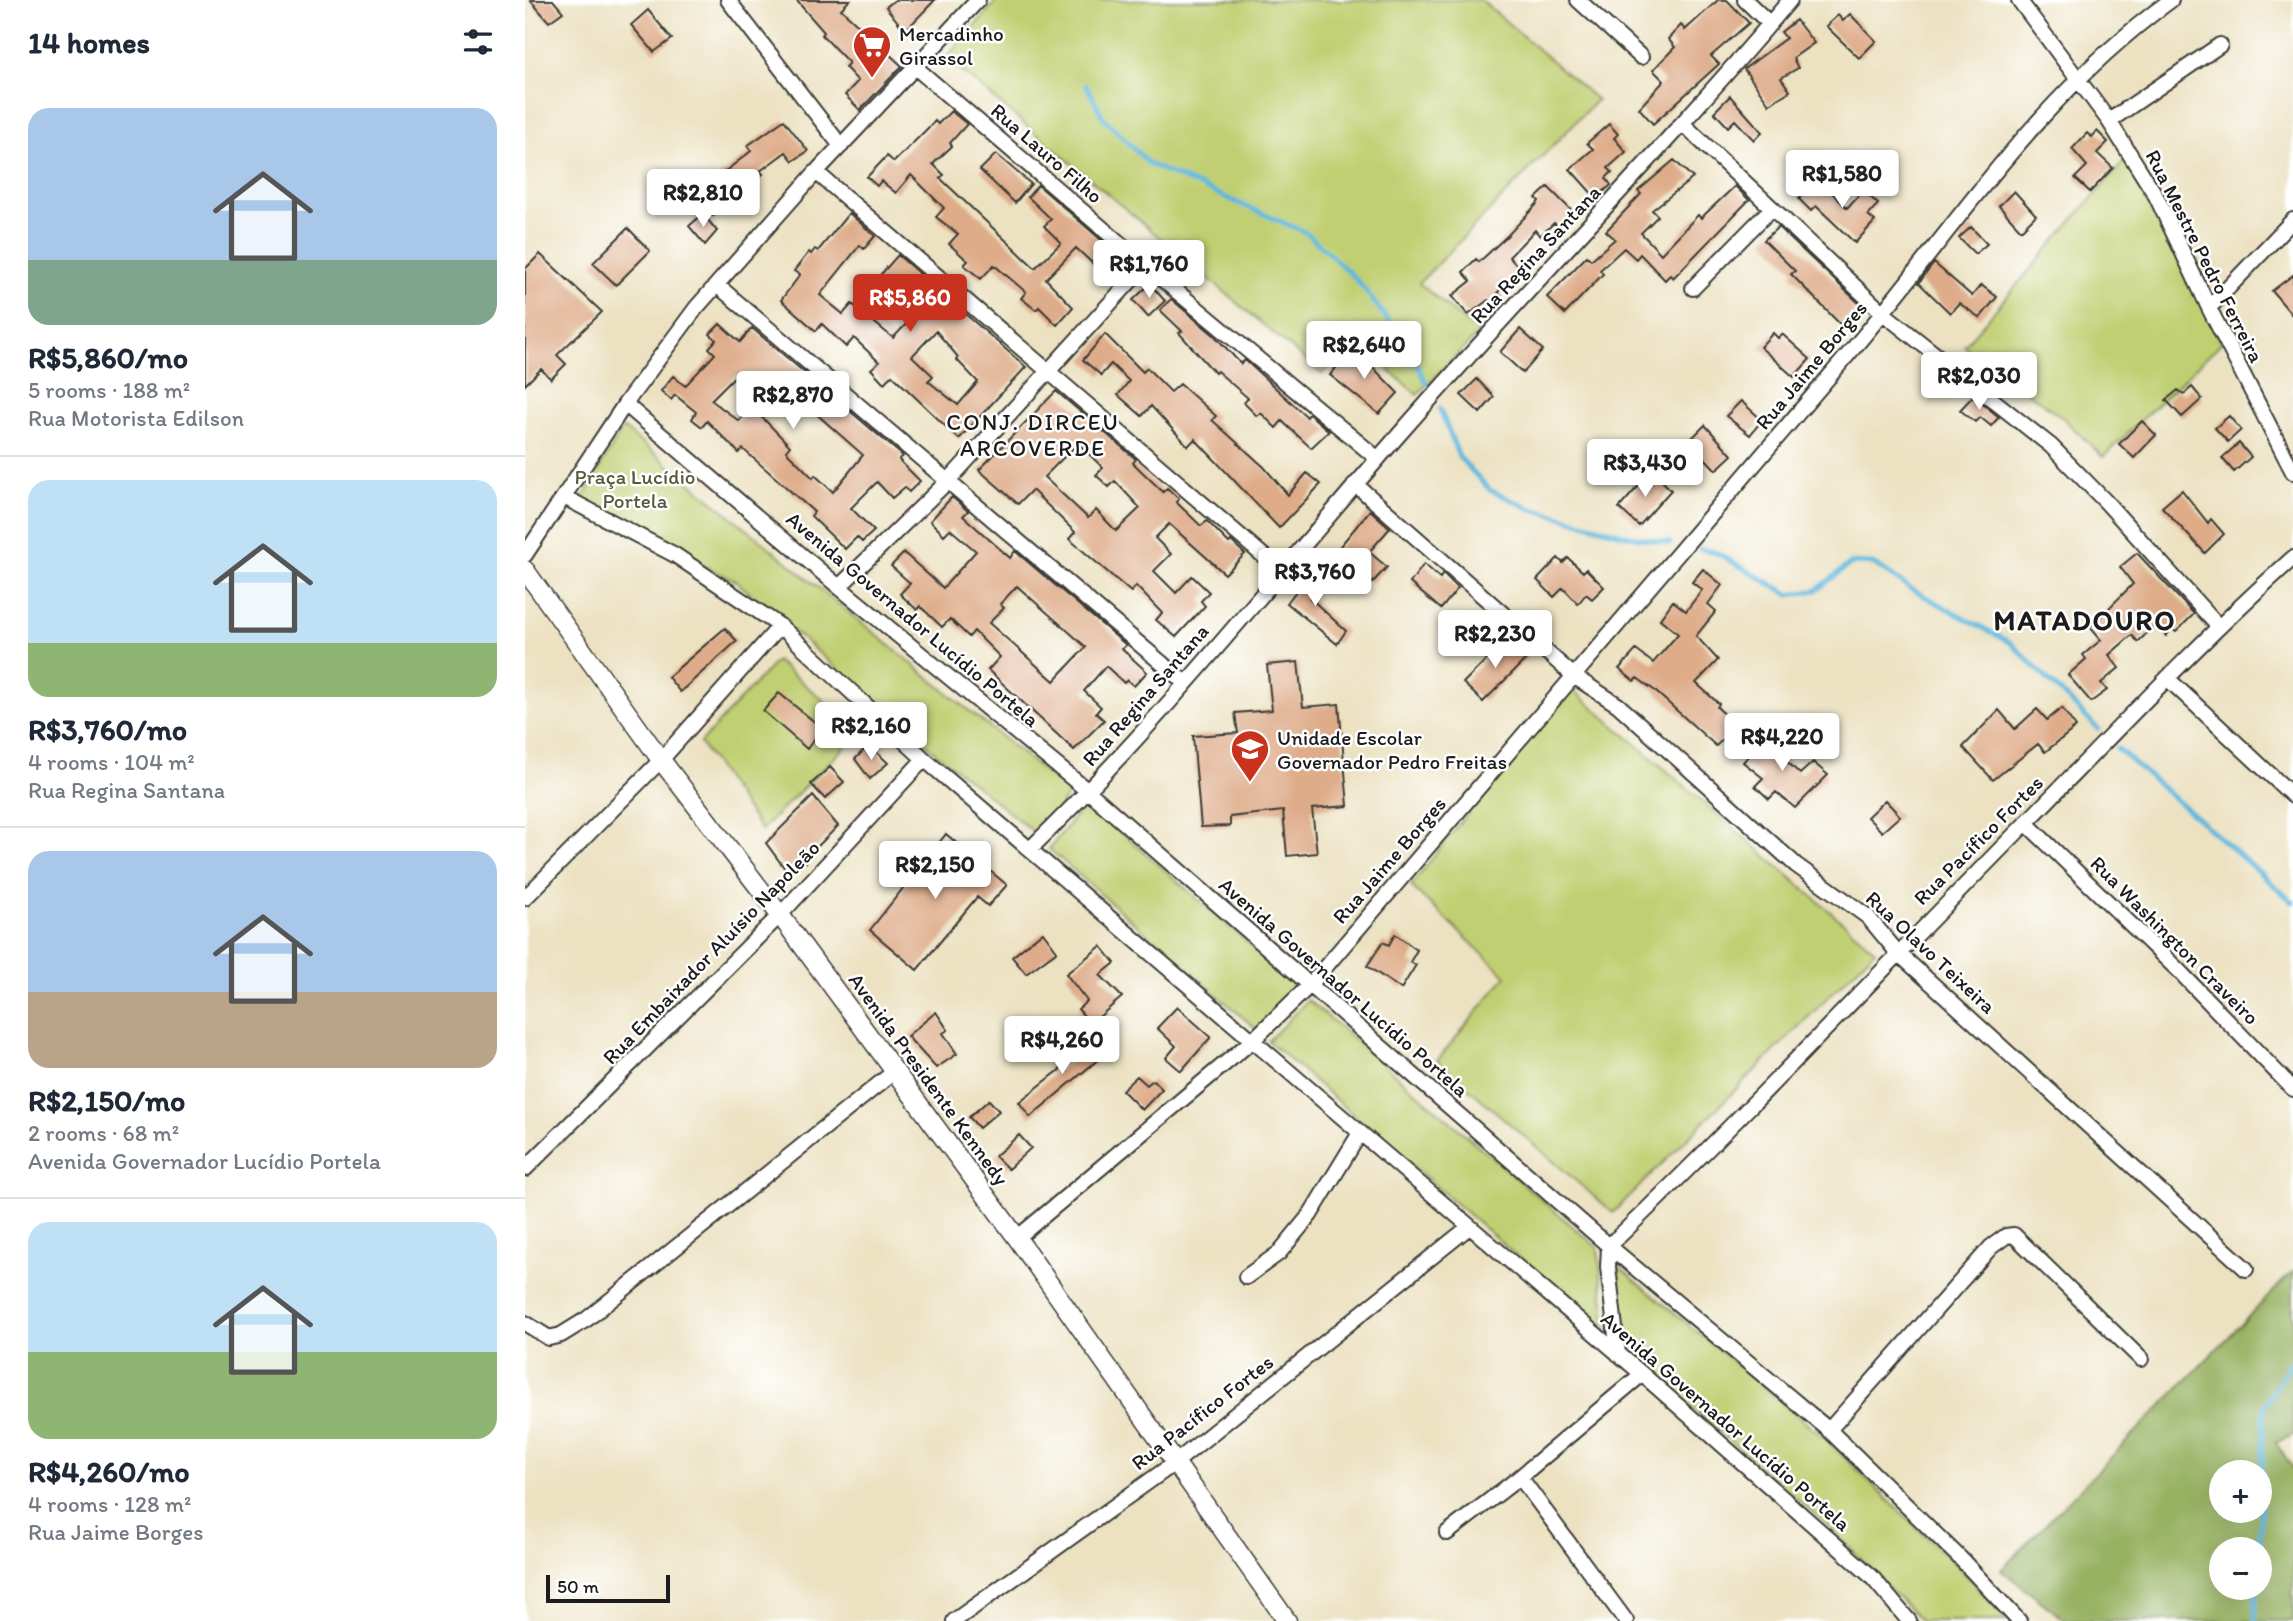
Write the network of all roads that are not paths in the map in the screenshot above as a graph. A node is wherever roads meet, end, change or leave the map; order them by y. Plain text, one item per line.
1 (729, 0) edge
2 (978, 0) edge
3 (1578, 0) edge
4 (1745, 0) edge
5 (1790, 0) edge
6 (2019, 0) edge
7 (2171, 0) edge
8 (1770, 24) junction
9 (2220, 45) dead end
10 (1641, 57) dead end
11 (915, 66) junction
12 (2078, 76) junction
13 (2109, 121) junction
14 (1683, 124) junction
15 (841, 146) junction
16 (816, 172) junction
17 (1771, 209) junction
18 (2293, 220) edge
19 (1145, 265) junction
20 (717, 285) junction
21 (1693, 288) dead end
22 (2209, 308) junction
23 (1883, 313) junction
24 (1050, 372) junction
25 (625, 404) junction
26 (1378, 459) junction
27 (2293, 472) edge
28 (949, 480) junction
29 (1355, 484) junction
30 (563, 497) junction
31 (525, 555) edge
32 (2293, 558) edge
33 (525, 570) edge
34 (1281, 571) junction
35 (839, 587) junction
36 (780, 626) junction
37 (2218, 626) junction
38 (1574, 677) junction
39 (2167, 678) junction
40 (1184, 682) junction
41 (923, 759) junction
42 (661, 760) junction
43 (1089, 792) junction
44 (2293, 796) edge
45 (2026, 823) junction
46 (1030, 849) junction
47 (525, 898) edge
48 (781, 915) junction
49 (1897, 952) junction
50 (1310, 985) junction
51 (1253, 1040) junction
52 (895, 1071) junction
53 (2293, 1089) edge
54 (1360, 1133) junction
55 (525, 1170) edge
56 (1469, 1227) junction
57 (1017, 1238) junction
58 (1609, 1246) junction
59 (2246, 1269) dead end
60 (1246, 1277) dead end
61 (525, 1323) edge
62 (1618, 1354) junction
63 (2141, 1359) dead end
64 (1641, 1374) junction
65 (1829, 1430) junction
66 (1176, 1462) junction
67 (1520, 1477) junction
68 (1447, 1533) dead end
69 (954, 1621) edge
70 (1287, 1621) edge
71 (1626, 1621) edge
72 (1909, 1621) edge
73 (2019, 1621) edge

1 - 15 street
2 - 11 street
3 - 10 street
4 - 8 street
5 - 8 street, Rua Regina Santana
6 - 12 street, Rua Mestre Pedro Ferreira
7 - 12 street, Rua Jaime Borges
8 - 14 street, Rua Regina Santana
9 - 13 street
11 - 15 street
11 - 19 street, Rua Lauro Filho
12 - 13 street, Rua Mestre Pedro Ferreira
12 - 23 street, Rua Jaime Borges
13 - 22 street, Rua Mestre Pedro Ferreira
14 - 17 street
14 - 26 street, Rua Regina Santana
15 - 16 street
16 - 20 street
16 - 24 street
17 - 21 street
17 - 23 street
18 - 22 street
19 - 24 street
19 - 26 street, Rua Lauro Filho
20 - 25 street
20 - 28 street
22 - 27 street, Rua Mestre Pedro Ferreira
23 - 37 street
23 - 38 street, Rua Jaime Borges
24 - 28 street
24 - 34 street
25 - 30 street
25 - 35 street, Avenida Governador Lucídio Portela
26 - 29 street, Rua Regina Santana
28 - 35 street
28 - 40 street
29 - 34 street, Rua Regina Santana
29 - 38 street, Rua Olavo Teixeira
30 - 31 street
30 - 36 street, Avenida Governador Lucídio Portela
32 - 37 street, Rua Pacífico Fortes
33 - 42 street, Avenida Presidente Kennedy
34 - 40 street, Rua Regina Santana
35 - 43 street, Avenida Governador Lucídio Portela
36 - 41 street, Avenida Governador Lucídio Portela
36 - 42 street
37 - 39 street, Rua Pacífico Fortes
38 - 49 street, Rua Olavo Teixeira
38 - 50 street, Rua Jaime Borges
39 - 44 street
39 - 45 street, Rua Pacífico Fortes
40 - 43 street, Rua Regina Santana
41 - 46 street, Avenida Governador Lucídio Portela
41 - 48 street, Rua Embaixador Aluísio Napoleão
42 - 47 street
42 - 48 street, Avenida Presidente Kennedy
43 - 46 street, Rua Regina Santana
43 - 50 street, Avenida Governador Lucídio Portela
45 - 49 street, Rua Pacífico Fortes
45 - 53 street, Rua Washington Craveiro
46 - 51 street, Avenida Governador Lucídio Portela
48 - 52 street, Avenida Presidente Kennedy
48 - 55 street, Rua Embaixador Aluísio Napoleão
49 - 58 street, Rua Pacífico Fortes
49 - 59 street, Rua Olavo Teixeira
50 - 51 street, Rua Jaime Borges
50 - 58 street, Avenida Governador Lucídio Portela
51 - 54 street, Avenida Governador Lucídio Portela
51 - 57 street, Rua Jaime Borges
52 - 57 street, Avenida Presidente Kennedy
52 - 61 street
54 - 56 street, Avenida Governador Lucídio Portela
54 - 60 street
56 - 62 street, Avenida Governador Lucídio Portela
56 - 66 street, Rua Pacífico Fortes
57 - 66 street, Avenida Presidente Kennedy
58 - 62 street
58 - 65 street, Avenida Governador Lucídio Portela
62 - 64 street, Avenida Governador Lucídio Portela
63 - 65 street
64 - 67 street
64 - 72 street, Avenida Governador Lucídio Portela
65 - 73 street, Avenida Governador Lucídio Portela
66 - 69 street, Rua Pacífico Fortes
66 - 70 street, Avenida Presidente Kennedy
67 - 68 street
67 - 71 street

